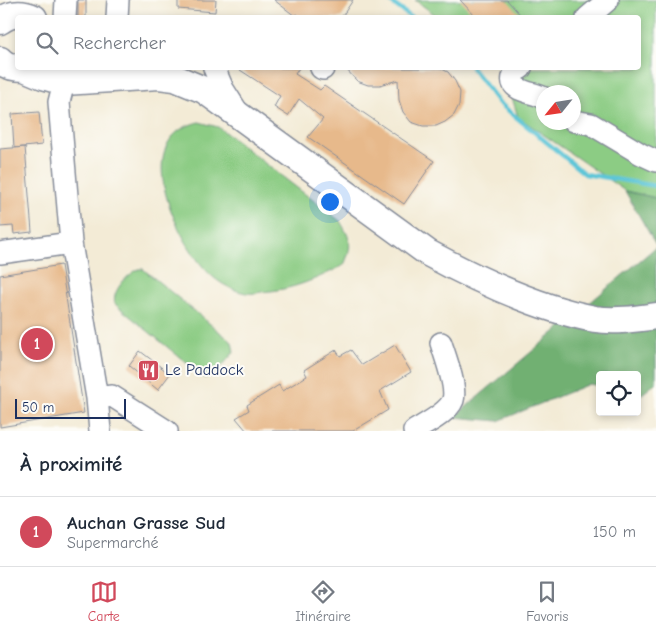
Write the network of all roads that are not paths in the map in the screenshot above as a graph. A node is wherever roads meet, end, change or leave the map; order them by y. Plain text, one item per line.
1 (36, 0) edge
2 (66, 0) edge
3 (118, 0) edge
4 (608, 0) edge
5 (13, 15) edge
6 (65, 15) edge
7 (118, 15) edge
8 (590, 15) edge
9 (23, 70) edge
10 (79, 70) edge
11 (215, 70) edge
12 (519, 70) edge
13 (60, 75) edge
14 (536, 95) edge
15 (240, 116) junction
16 (581, 123) edge
17 (656, 161) edge
18 (71, 243) junction
19 (0, 253) edge
20 (656, 316) edge
21 (441, 343) dead end
22 (97, 398) junction
23 (97, 430) edge
24 (167, 431) edge
25 (414, 431) edge

1 - 5 main road
2 - 6 street
3 - 7 street
4 - 8 street
9 - 13 main road
10 - 13 street
11 - 15 street
12 - 14 street
13 - 15 main road
13 - 18 street
15 - 20 main road
16 - 17 street
18 - 19 street
18 - 22 street
21 - 25 street
22 - 23 street
22 - 24 street

